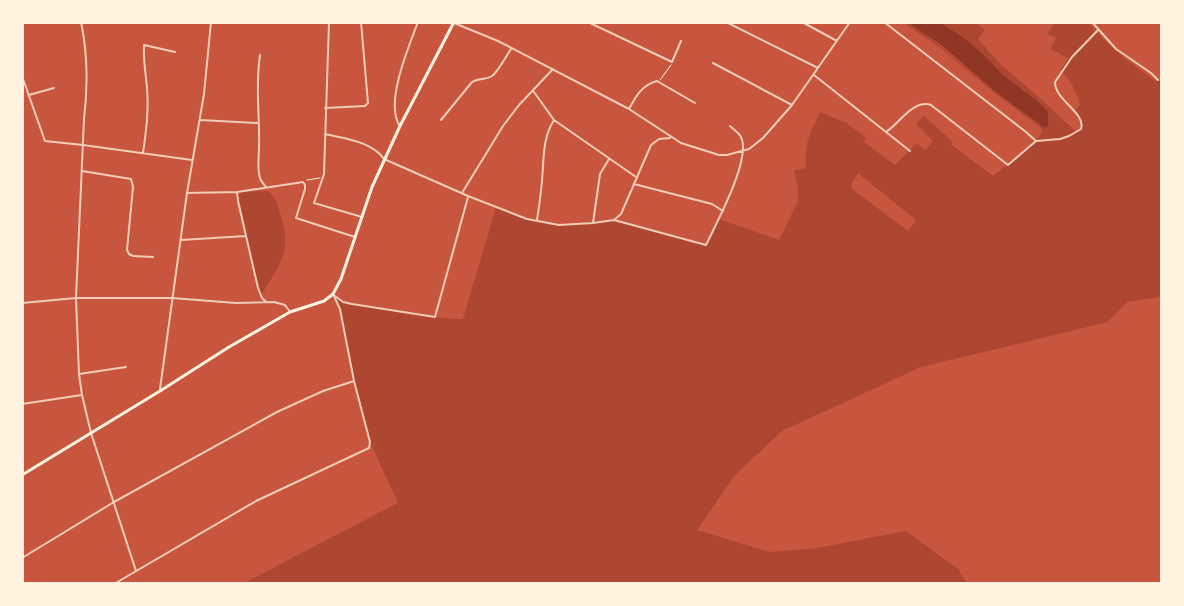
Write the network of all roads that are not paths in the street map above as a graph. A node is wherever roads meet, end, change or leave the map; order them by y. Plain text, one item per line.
1 (80, 22) edge
2 (211, 22) edge
3 (329, 22) edge
4 (361, 22) edge
5 (418, 22) edge
6 (454, 22) edge
7 (588, 22) edge
8 (726, 22) edge
9 (802, 22) edge
10 (850, 22) edge
11 (884, 22) edge
12 (1092, 22) edge
13 (1098, 30) junction
14 (681, 41) dead end
15 (838, 41) junction
16 (511, 49) junction
17 (175, 52) dead end
18 (260, 55) dead end
19 (713, 63) dead end
20 (552, 69) junction
21 (818, 69) junction
22 (814, 75) junction
23 (22, 76) edge
24 (1158, 80) dead end
25 (54, 88) dead end
26 (534, 92) junction
27 (29, 95) junction
28 (695, 104) dead end
29 (792, 105) junction
30 (325, 108) junction
31 (629, 108) junction
32 (200, 120) junction
33 (441, 120) dead end
34 (554, 120) junction
35 (258, 123) junction
36 (400, 126) junction
37 (730, 126) dead end
38 (886, 132) junction
39 (325, 134) junction
40 (672, 138) junction
41 (1036, 141) junction
42 (83, 146) junction
43 (742, 151) junction
44 (910, 151) dead end
45 (143, 153) junction
46 (609, 159) junction
47 (192, 160) junction
48 (384, 160) junction
49 (82, 171) junction
50 (636, 177) junction
51 (634, 184) junction
52 (267, 188) junction
53 (238, 192) junction
54 (187, 193) junction
55 (462, 193) junction
56 (468, 196) junction
57 (723, 211) junction
58 (362, 217) junction
59 (614, 220) junction
60 (537, 221) junction
61 (592, 223) junction
62 (246, 236) junction
63 (355, 237) junction
64 (180, 240) junction
65 (153, 257) dead end
66 (333, 294) junction
67 (76, 298) junction
68 (172, 298) junction
69 (266, 302) junction
70 (22, 303) edge
71 (290, 312) junction
72 (126, 366) dead end
73 (79, 374) junction
74 (354, 382) junction
75 (160, 391) junction
76 (82, 396) junction
77 (22, 404) edge
78 (91, 434) junction
79 (22, 475) edge
80 (114, 502) junction
81 (22, 558) edge
82 (136, 571) junction
83 (114, 584) edge

1 - 42 street
2 - 32 street
3 - 30 street
4 - 30 street
5 - 36 street
6 - 16 street
6 - 36 main road
7 - 14 street
8 - 21 street
9 - 15 street
10 - 15 street
11 - 41 street
12 - 13 street
13 - 24 street
13 - 41 street
15 - 21 street
16 - 20 street
16 - 33 street
17 - 45 street
18 - 35 street
19 - 29 street
20 - 26 street
20 - 31 street
21 - 22 street
22 - 29 street
22 - 38 street
23 - 27 street
25 - 27 street
26 - 34 street
26 - 55 street
27 - 42 street
28 - 31 street
29 - 43 street
30 - 39 street
31 - 40 street
32 - 35 street
32 - 47 street
34 - 46 street
34 - 60 street
35 - 52 street
36 - 48 main road
37 - 43 street
38 - 41 street
38 - 44 street
39 - 48 street
39 - 58 street
40 - 43 street
40 - 50 street
42 - 45 street
42 - 49 street
43 - 57 street
45 - 47 street
46 - 50 street
46 - 61 street
47 - 54 street
48 - 55 street
48 - 58 main road
49 - 65 street
49 - 67 street
50 - 51 street
51 - 57 street
51 - 59 street
52 - 53 street
52 - 63 street
53 - 54 street
53 - 62 street
54 - 64 street
55 - 56 street
56 - 60 street
56 - 66 street
57 - 59 street
58 - 63 main road
59 - 61 street
60 - 61 street
62 - 64 street
62 - 69 street
63 - 66 main road
64 - 68 street
66 - 71 main road
66 - 74 street
67 - 68 street
67 - 70 street
67 - 73 street
68 - 69 street
68 - 75 street
69 - 71 street
71 - 75 main road
72 - 73 street
73 - 76 street
74 - 80 street
74 - 82 street
75 - 78 main road
76 - 77 street
76 - 78 street
78 - 79 main road
78 - 80 street
80 - 81 street
80 - 82 street
82 - 83 street

